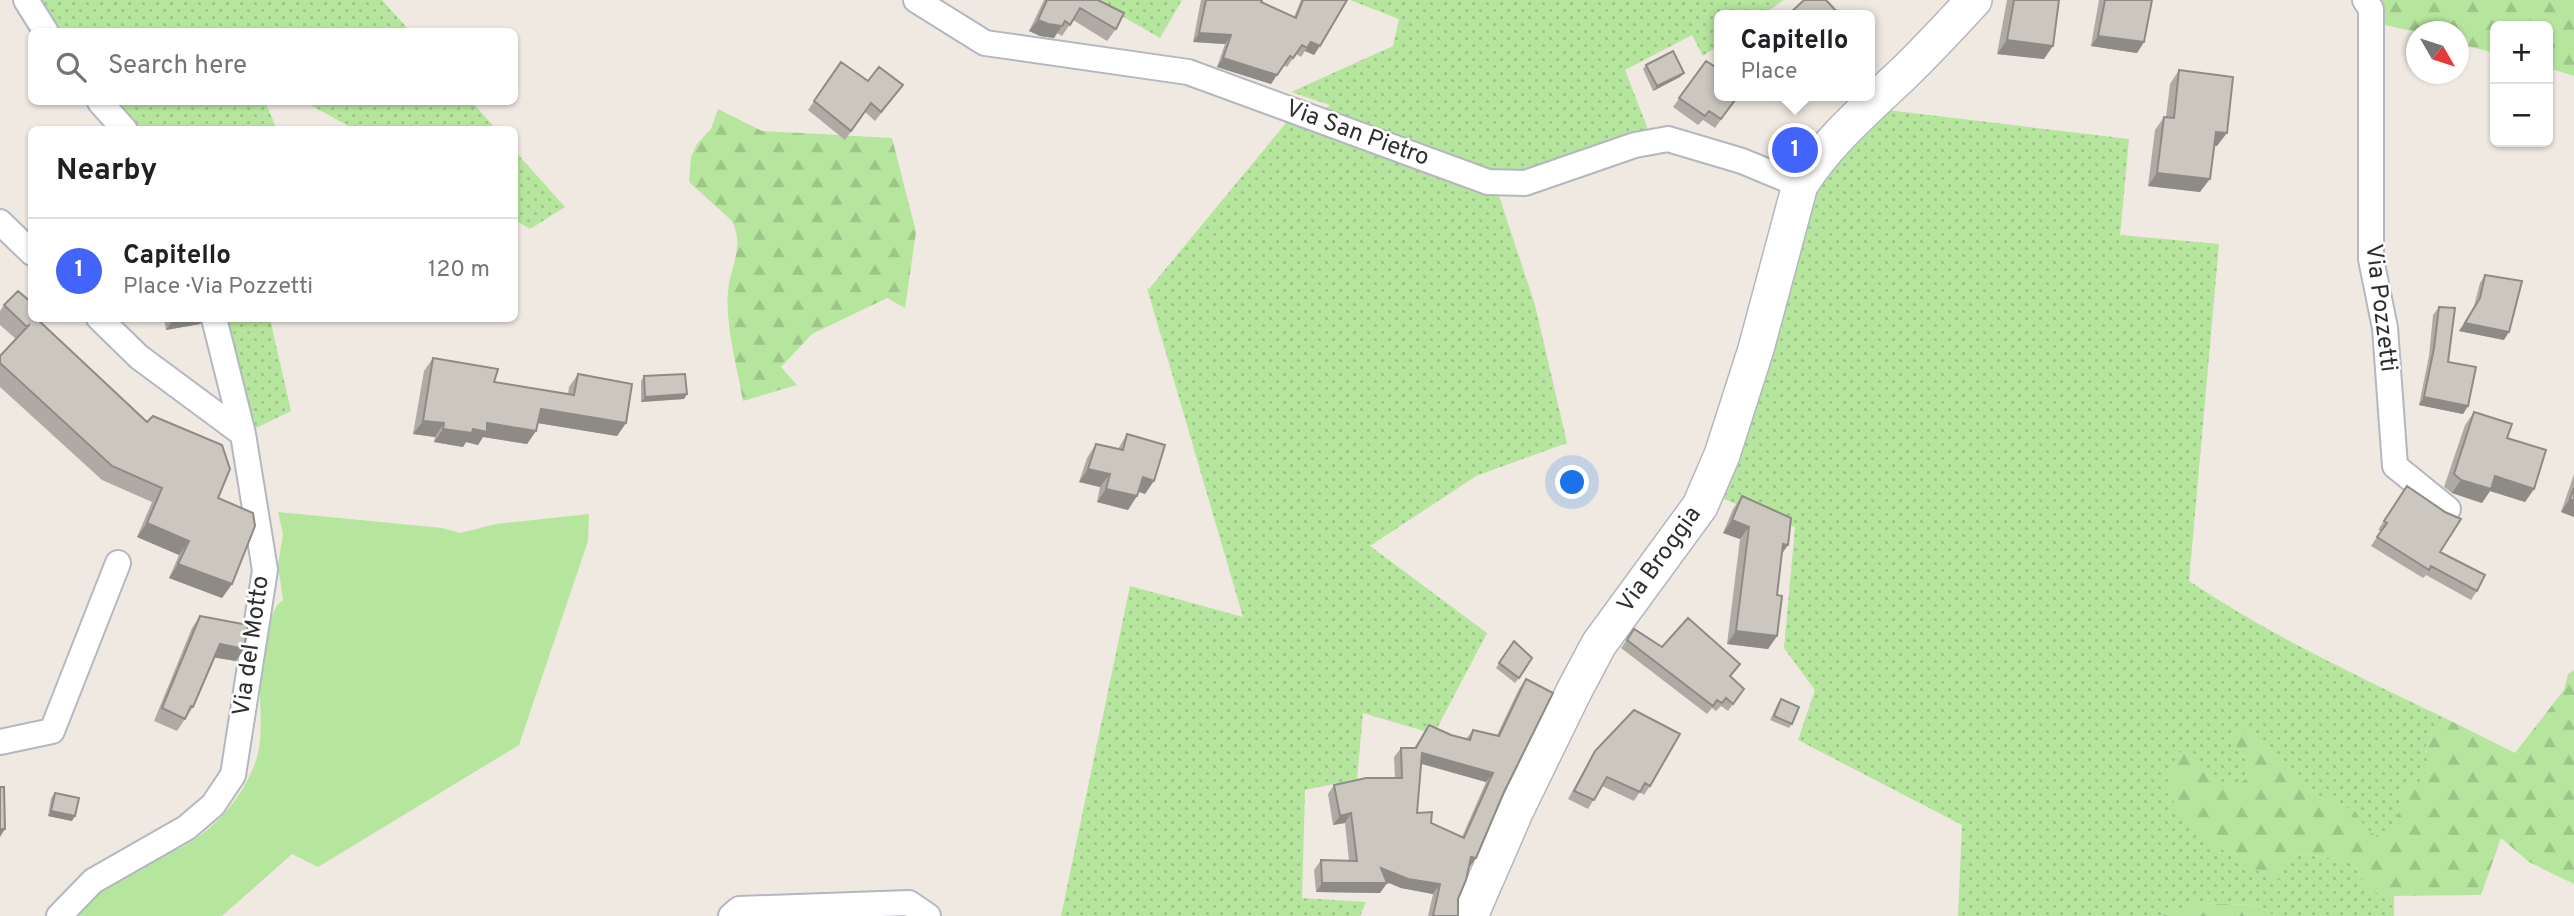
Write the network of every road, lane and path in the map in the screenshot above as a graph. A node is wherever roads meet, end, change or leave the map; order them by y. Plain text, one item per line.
1 (26, 0) edge
2 (916, 0) edge
3 (1974, 0) edge
4 (2365, 0) edge
5 (44, 28) edge
6 (1875, 101) edge
7 (1875, 101) edge
8 (103, 105) edge
9 (121, 126) edge
10 (1800, 185) junction
11 (0, 222) edge
12 (28, 249) edge
13 (103, 322) edge
14 (215, 322) edge
15 (243, 434) junction
16 (2448, 509) dead end
17 (118, 563) dead end
18 (0, 743) edge
19 (59, 916) edge
20 (731, 916) edge
21 (928, 916) edge
22 (1470, 916) edge

1 - 5 street
2 - 10 street, Via San Pietro
3 - 7 street
4 - 16 street, Via Pozzetti
6 - 10 street
8 - 9 street
10 - 22 street, Via Broggia
11 - 12 street
13 - 15 street
14 - 15 street
15 - 19 street, Via del Motto
17 - 18 street
20 - 21 street

